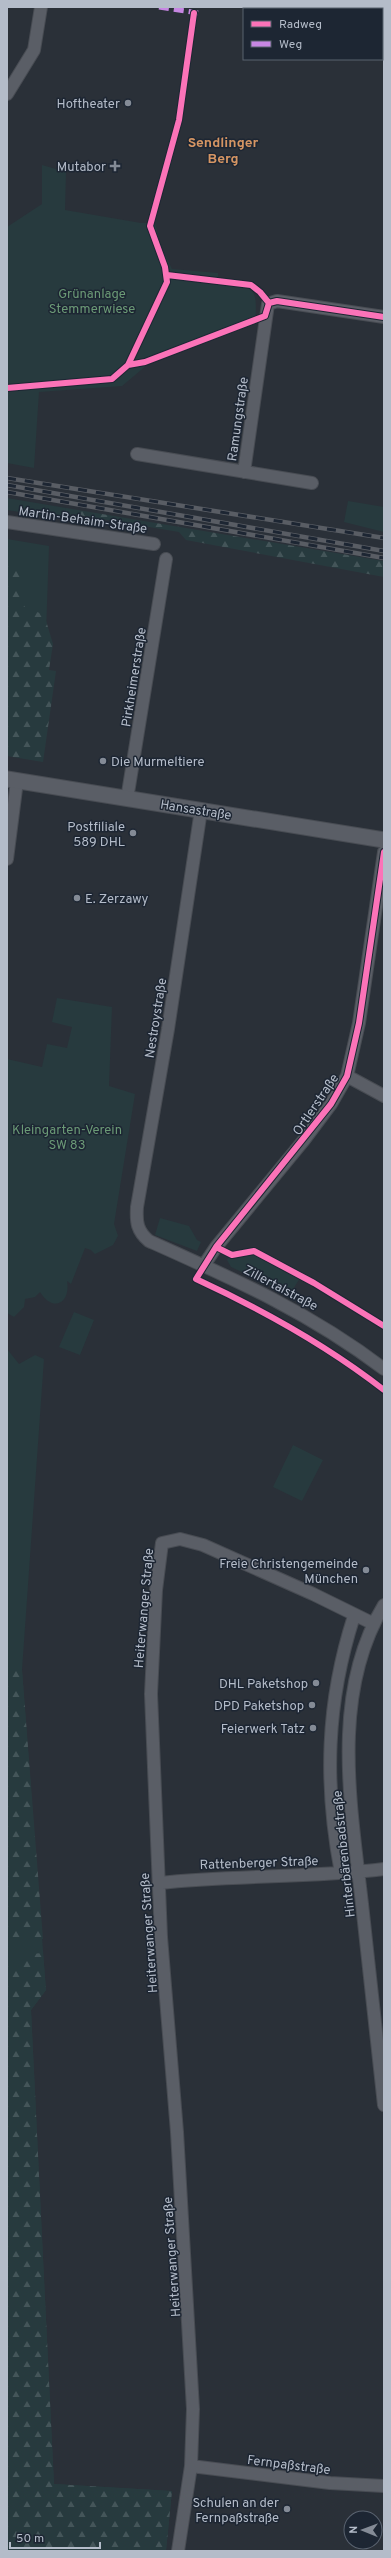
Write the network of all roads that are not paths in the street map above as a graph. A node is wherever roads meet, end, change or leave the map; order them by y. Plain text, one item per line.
1 (41, 7) edge
2 (7, 94) edge
3 (384, 317) edge
4 (137, 454) dead end
5 (244, 472) junction
6 (312, 484) dead end
7 (7, 522) edge
8 (154, 544) dead end
9 (166, 559) dead end
10 (12, 780) edge
11 (127, 799) junction
12 (201, 810) junction
13 (384, 840) edge
14 (384, 852) edge
15 (7, 858) edge
16 (347, 1076) junction
17 (384, 1096) edge
18 (138, 1229) joint
19 (204, 1265) junction
20 (384, 1369) edge
21 (384, 1605) edge
22 (354, 1616) junction
23 (374, 1624) junction
24 (384, 1869) edge
25 (358, 1872) junction
26 (341, 1873) junction
27 (159, 1883) junction
28 (383, 2082) edge
29 (384, 2105) edge
30 (191, 2466) junction
31 (384, 2486) edge
32 (178, 2551) edge

1 - 2 street
3 - 5 street, Ramungstraße
4 - 5 street
5 - 6 street, Ramungstraße
7 - 8 street, Martin-Behaim-Straße
9 - 11 street, Pirkheimerstraße
10 - 11 street, Hansastraße
10 - 15 street
11 - 12 street, Hansastraße
12 - 13 street, Hansastraße
12 - 18 street, Nestroystraße
14 - 16 street, Ortlerstraße
16 - 17 street
16 - 19 street, Ortlerstraße
18 - 19 street, Zillertalstraße
19 - 20 street, Zillertalstraße
21 - 23 street, Hinterbärenbadstraße
22 - 23 street, Heiterwanger Straße
22 - 26 street, Hinterbärenbadstraße
22 - 27 street, Heiterwanger Straße
23 - 25 street, Hinterbärenbadstraße
24 - 25 street, Rattenberger Straße
25 - 26 street, Rattenberger Straße
25 - 28 street, Hinterbärenbadstraße
26 - 27 street, Rattenberger Straße
27 - 30 street, Heiterwanger Straße
28 - 29 street, Hinterbärenbadstraße
30 - 31 street, Fernpaßstraße
30 - 32 street, Heiterwanger Straße

